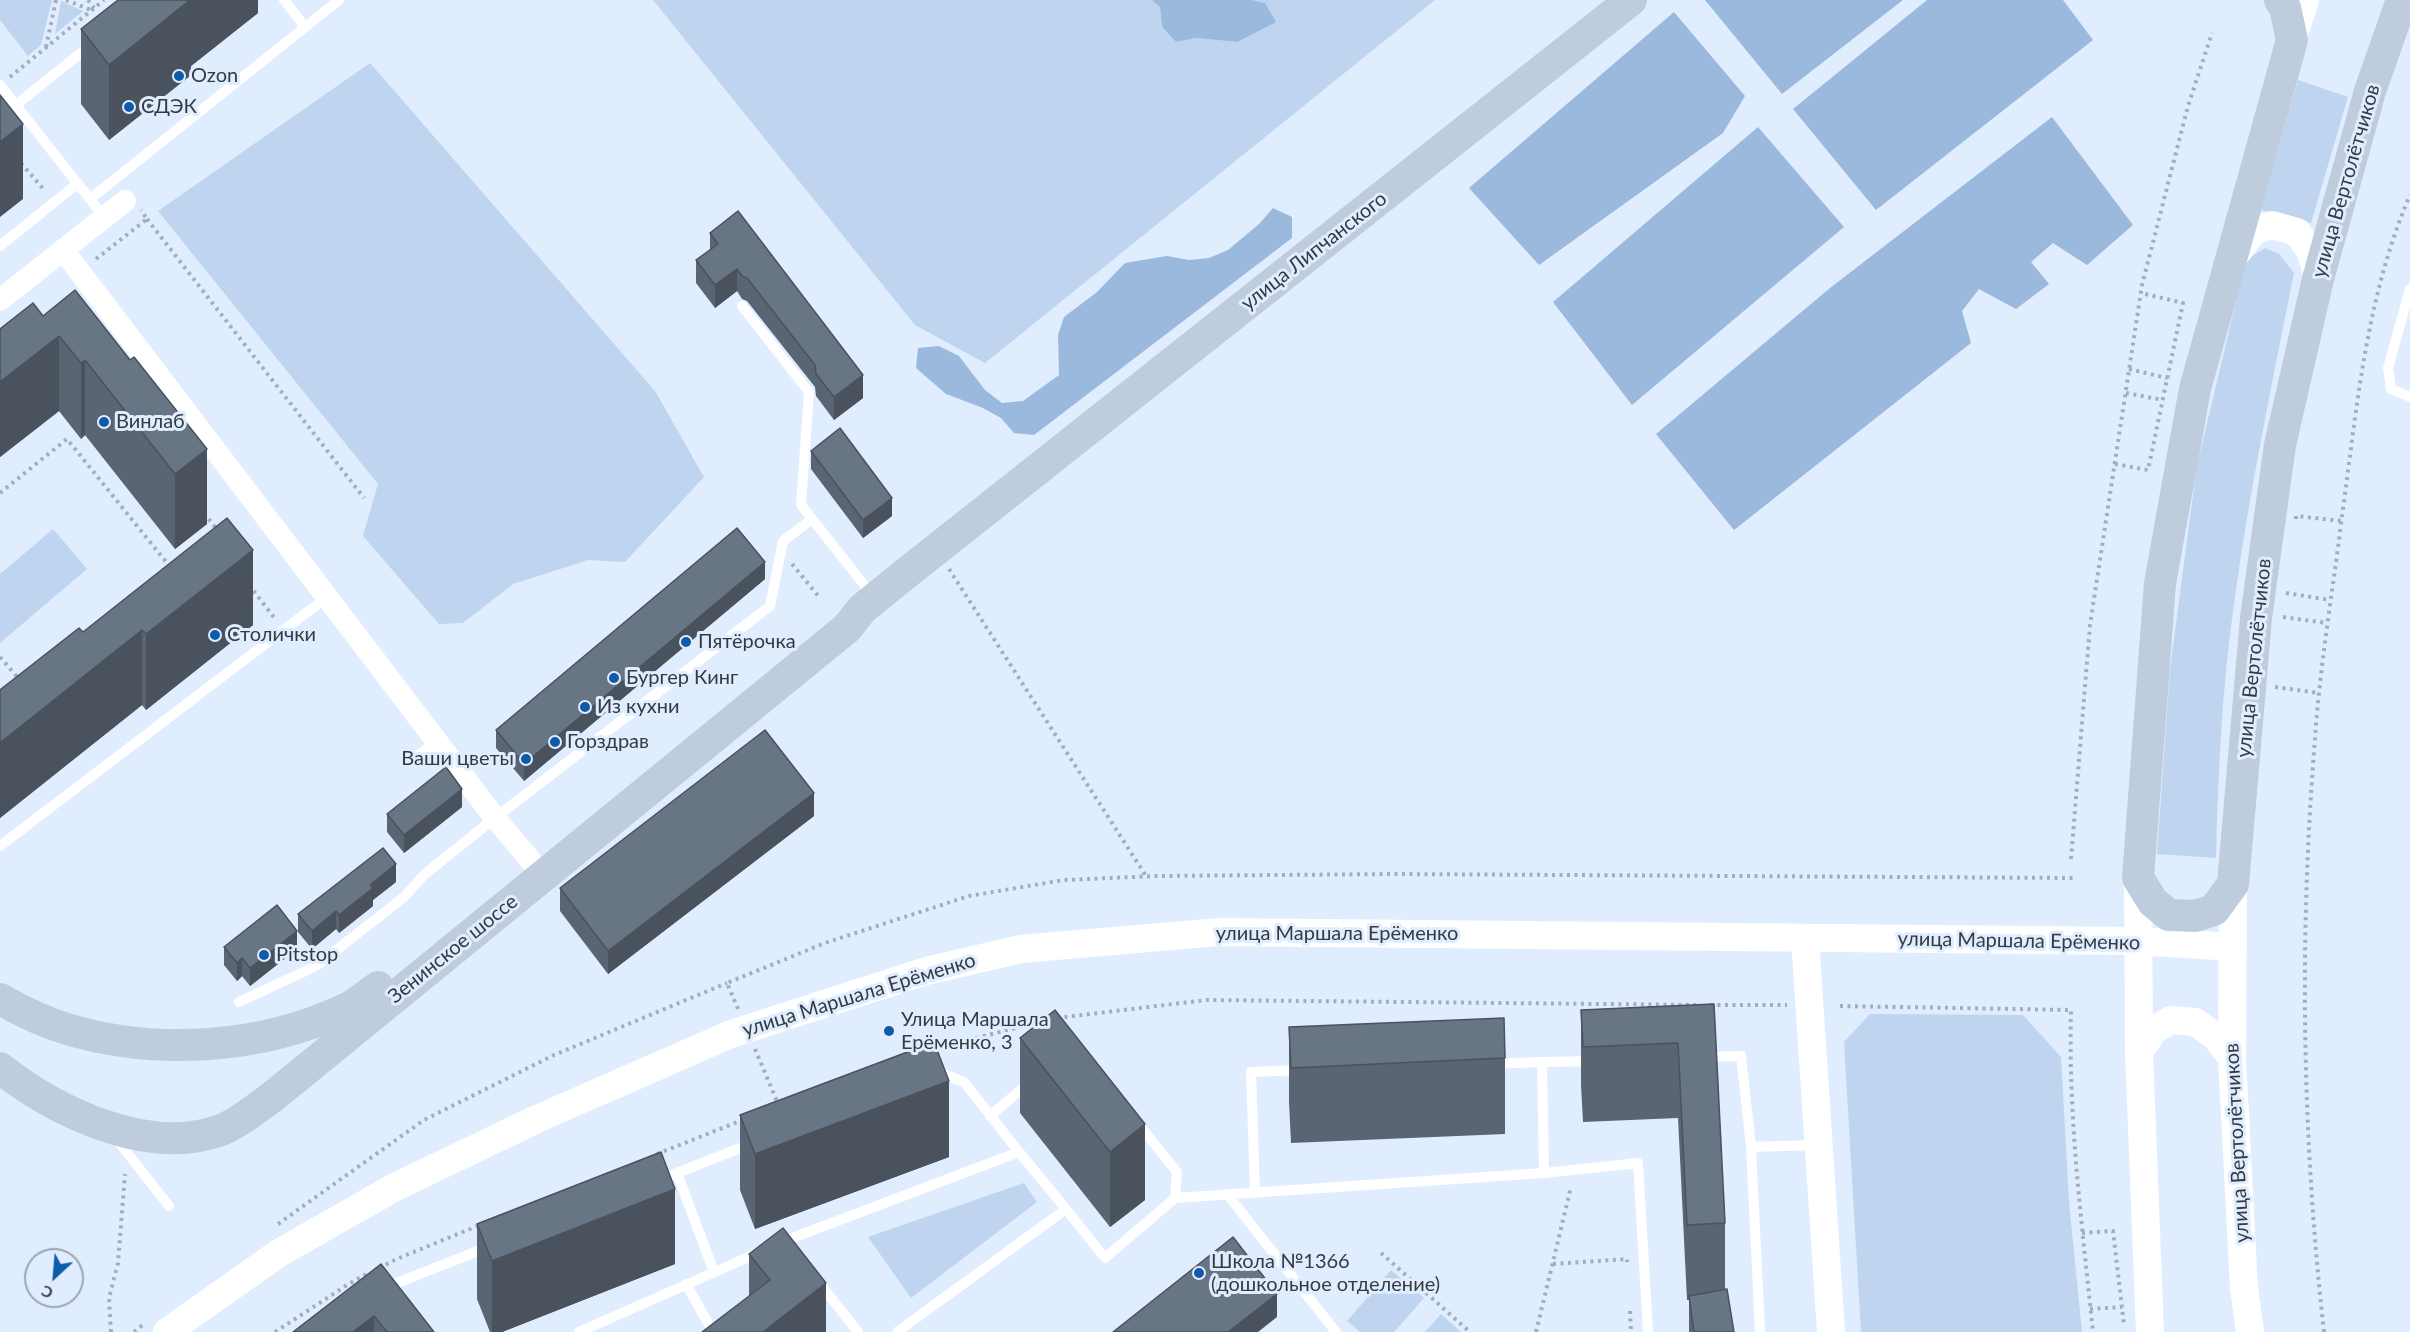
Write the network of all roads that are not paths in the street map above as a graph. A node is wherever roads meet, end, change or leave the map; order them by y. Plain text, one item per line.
1 (284, 0) edge
2 (339, 0) edge
3 (1631, 0) edge
4 (2280, 0) edge
5 (2305, 0) edge
6 (2402, 18) edge
7 (305, 27) junction
8 (103, 35) edge
9 (2292, 40) junction
10 (1, 88) edge
11 (16, 105) junction
12 (77, 184) junction
13 (90, 199) junction
14 (125, 201) dead end
15 (104, 217) junction
16 (0, 246) edge
17 (63, 250) junction
18 (2233, 258) junction
19 (2318, 279) junction
20 (2410, 289) edge
21 (0, 300) edge
22 (742, 306) dead end
23 (2410, 397) edge
24 (998, 503) joint
25 (812, 519) junction
26 (327, 597) junction
27 (869, 604) junction
28 (436, 742) junction
29 (406, 763) dead end
30 (495, 818) junction
31 (0, 846) edge
32 (531, 861) junction
33 (2138, 878) junction
34 (2233, 884) junction
35 (1804, 938) junction
36 (2137, 941) junction
37 (2233, 947) junction
38 (0, 999) edge
39 (239, 1002) dead end
40 (2139, 1052) junction
41 (1694, 1058) edge
42 (2232, 1058) junction
43 (1600, 1060) edge
44 (1542, 1062) junction
45 (1482, 1064) edge
46 (0, 1068) edge
47 (1319, 1070) edge
48 (1042, 1072) edge
49 (926, 1075) edge
50 (1127, 1110) edge
51 (990, 1116) junction
52 (764, 1139) edge
53 (118, 1140) junction
54 (1817, 1145) junction
55 (1751, 1147) junction
56 (1019, 1152) junction
57 (677, 1173) junction
58 (1544, 1173) junction
59 (645, 1186) edge
60 (1255, 1192) junction
61 (1227, 1194) junction
62 (1175, 1198) junction
63 (169, 1206) dead end
64 (1066, 1209) junction
65 (785, 1240) junction
66 (494, 1245) edge
67 (793, 1250) edge
68 (807, 1268) edge
69 (714, 1272) junction
70 (686, 1284) junction
71 (378, 1297) edge
72 (159, 1325) edge
73 (579, 1332) edge
74 (712, 1332) edge
75 (858, 1332) edge
76 (897, 1332) edge
77 (1336, 1332) edge
78 (1648, 1332) edge
79 (1760, 1332) edge
80 (1831, 1332) edge
81 (2150, 1332) edge
82 (2250, 1332) edge

1 - 7 lane
2 - 7 lane
3 - 24 main road, улица Липчанского
4 - 9 main road
5 - 9 street
6 - 19 main road, улица Вертолётчиков
7 - 13 lane
8 - 11 lane
9 - 18 main road
10 - 11 lane
11 - 12 lane
12 - 13 lane
12 - 16 lane
13 - 15 lane
14 - 15 street
15 - 17 street
17 - 21 street
17 - 26 street
18 - 19 street
18 - 33 main road
19 - 34 main road, улица Вертолётчиков
20 - 23 lane
22 - 25 lane
24 - 27 main road, Зенинское шоссе
25 - 27 lane
25 - 30 lane
26 - 28 street
26 - 31 lane
27 - 32 main road, Зенинское шоссе
27 - 53 main road, Зенинское шоссе
28 - 29 lane
28 - 30 street
30 - 32 street
30 - 39 lane
32 - 38 main road, Зенинское шоссе
33 - 34 main road
33 - 36 street
34 - 37 street, улица Вертолётчиков
35 - 36 street, улица Маршала Ерёменко
35 - 54 street
35 - 72 street, улица Маршала Ерёменко
36 - 37 street, улица Маршала Ерёменко
36 - 40 street
37 - 42 street, улица Вертолётчиков
40 - 42 street
40 - 81 street
41 - 55 lane
42 - 82 street, улица Вертолётчиков
43 - 44 lane
44 - 45 lane
44 - 58 lane
46 - 53 main road, Зенинское шоссе
47 - 60 lane
48 - 51 lane
49 - 51 lane
50 - 62 lane
51 - 56 lane
52 - 57 lane
53 - 63 lane
54 - 55 lane
54 - 80 street
55 - 79 lane
56 - 64 lane
56 - 65 lane
57 - 59 lane
57 - 69 lane
58 - 60 lane
58 - 78 lane
60 - 61 lane
61 - 62 lane
61 - 77 lane
62 - 64 lane
64 - 76 lane
65 - 67 lane
65 - 69 lane
66 - 71 lane
68 - 75 lane
69 - 70 lane
70 - 73 lane
70 - 74 lane

